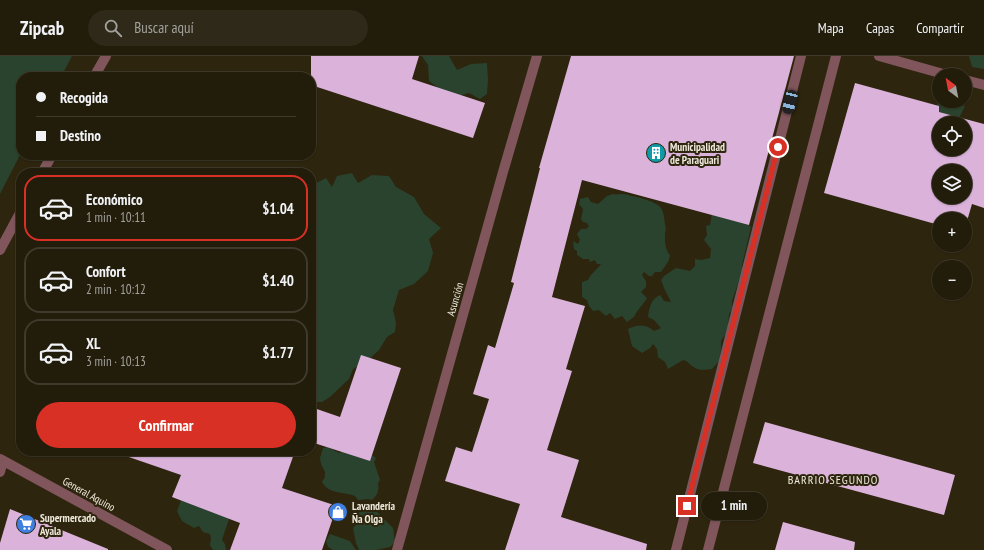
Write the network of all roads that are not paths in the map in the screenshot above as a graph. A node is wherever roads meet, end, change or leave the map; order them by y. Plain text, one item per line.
1 (106, 56) edge
2 (537, 56) edge
3 (801, 56) edge
4 (836, 56) edge
5 (879, 56) edge
6 (932, 71) edge
7 (97, 72) edge
8 (972, 82) edge
9 (984, 85) edge
10 (16, 221) edge
11 (0, 250) edge
12 (2, 460) edge
13 (0, 472) edge
14 (167, 550) edge
15 (397, 550) edge
16 (676, 550) edge
17 (708, 550) edge

1 - 7 street
2 - 15 street, Asunción
3 - 16 street
4 - 17 street
5 - 6 street
8 - 9 street
10 - 11 street
12 - 13 street
12 - 14 street, General Aquino

